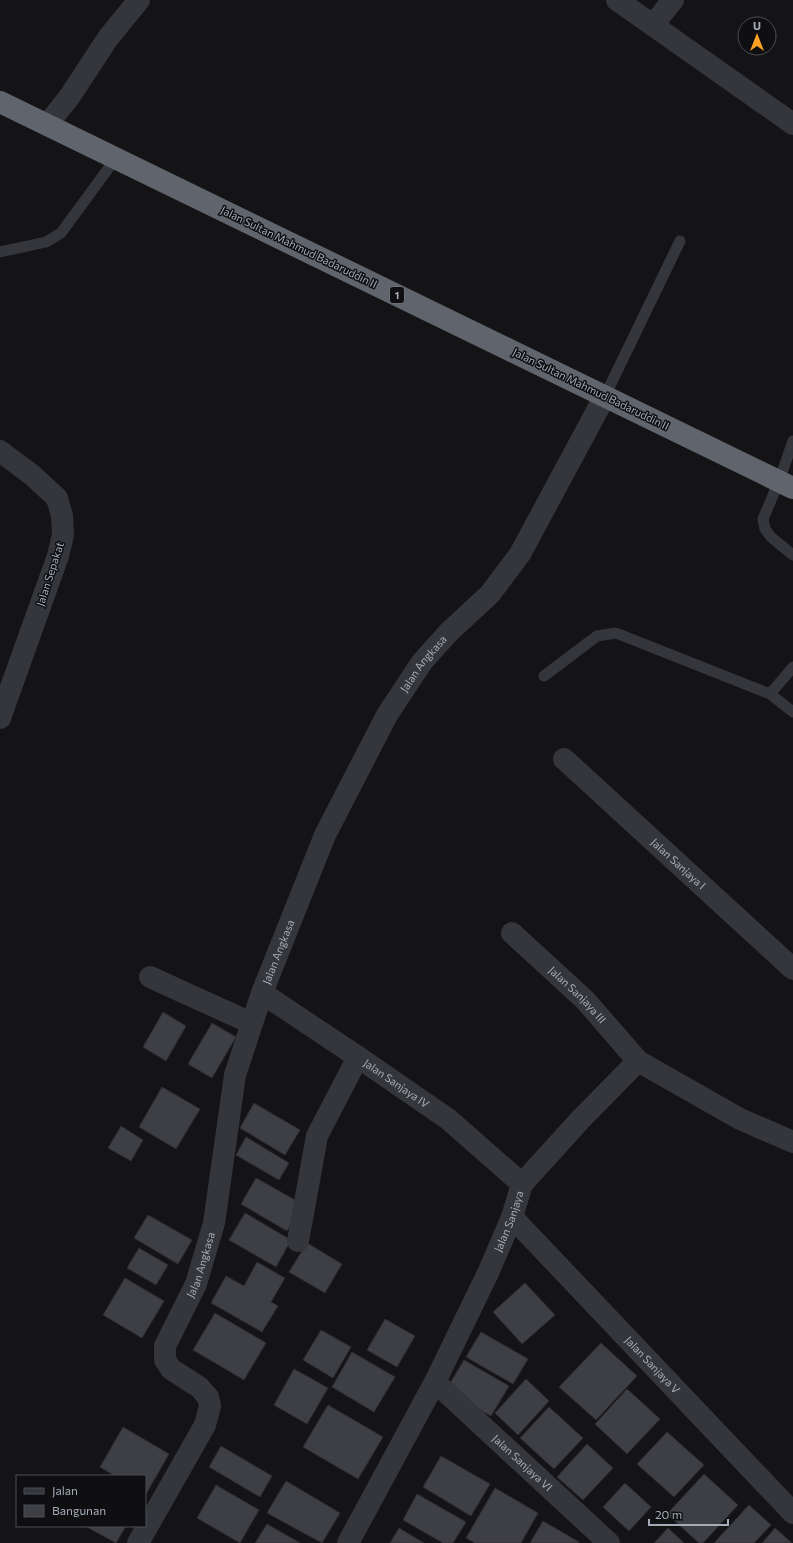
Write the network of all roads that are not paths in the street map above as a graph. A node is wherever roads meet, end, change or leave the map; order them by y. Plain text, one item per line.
1 (139, 0) edge
2 (617, 0) edge
3 (673, 0) edge
4 (653, 25) junction
5 (0, 102) edge
6 (793, 124) edge
7 (47, 125) junction
8 (116, 158) junction
9 (680, 241) dead end
10 (0, 252) edge
11 (605, 396) junction
12 (793, 440) edge
13 (0, 451) edge
14 (786, 484) edge
15 (793, 555) edge
16 (793, 667) edge
17 (544, 676) dead end
18 (770, 694) junction
19 (793, 712) edge
20 (0, 718) edge
21 (564, 759) dead end
22 (512, 933) dead end
23 (793, 969) edge
24 (150, 977) dead end
25 (262, 993) junction
26 (251, 1024) junction
27 (358, 1057) junction
28 (638, 1061) junction
29 (793, 1142) edge
30 (522, 1184) junction
31 (512, 1217) junction
32 (298, 1241) dead end
33 (435, 1382) junction
34 (793, 1513) edge
35 (138, 1543) edge
36 (348, 1543) edge
37 (609, 1543) edge

1 - 7 street
2 - 4 street
3 - 4 street
4 - 6 street
5 - 7 highway, Jalan Sultan Mahmud Badaruddin II / 1
7 - 8 highway, Jalan Sultan Mahmud Badaruddin II / 1
8 - 10 lane
8 - 11 highway, Jalan Sultan Mahmud Badaruddin II / 1
9 - 11 lane
11 - 14 highway, Jalan Sultan Mahmud Badaruddin II / 1
11 - 25 street, Jalan Angkasa
12 - 14 lane
13 - 20 street, Jalan Sepakat
14 - 15 lane
16 - 18 lane
17 - 18 lane
18 - 19 lane
21 - 23 street, Jalan Sanjaya I
22 - 28 street, Jalan Sanjaya III
24 - 26 street
25 - 26 street, Jalan Angkasa
25 - 27 street, Jalan Sanjaya IV
26 - 35 street, Jalan Angkasa
27 - 30 street, Jalan Sanjaya IV
27 - 32 street
28 - 29 street
28 - 30 street, Jalan Sanjaya
30 - 31 street, Jalan Sanjaya
31 - 33 street, Jalan Sanjaya
31 - 34 street, Jalan Sanjaya V
33 - 36 street, Jalan Sanjaya
33 - 37 street, Jalan Sanjaya VI

